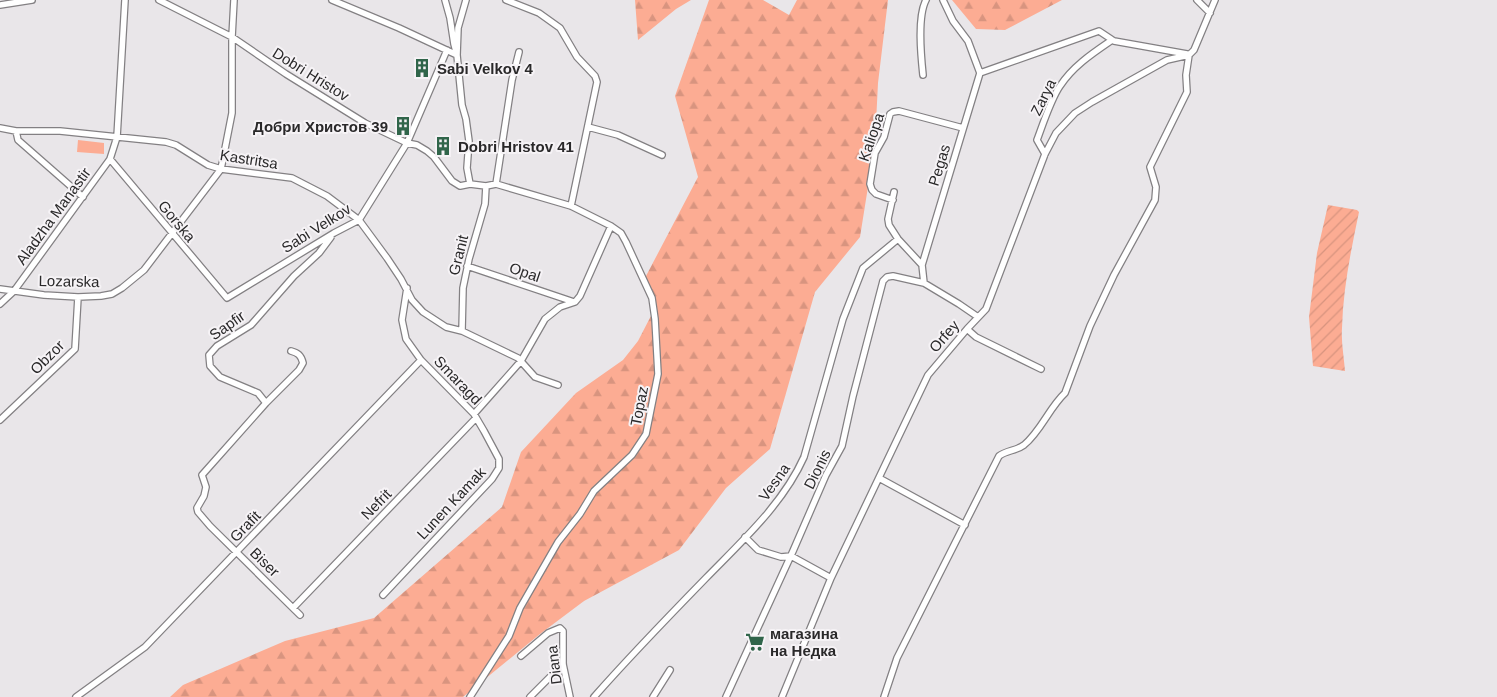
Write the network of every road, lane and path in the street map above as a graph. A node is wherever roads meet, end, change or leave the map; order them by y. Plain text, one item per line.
1 (32, 0) edge
2 (125, 0) edge
3 (159, 0) edge
4 (234, 0) edge
5 (332, 0) edge
6 (445, 0) edge
7 (466, 0) edge
8 (506, 0) edge
9 (926, 0) edge
10 (943, 0) edge
11 (1197, 0) edge
12 (1214, 0) edge
13 (0, 5) edge
14 (1210, 13) junction
15 (232, 37) junction
16 (1112, 40) junction
17 (447, 50) junction
18 (519, 52) dead end
19 (1189, 54) junction
20 (458, 55) junction
21 (980, 73) junction
22 (923, 75) dead end
23 (588, 127) junction
24 (0, 128) edge
25 (963, 128) junction
26 (16, 131) junction
27 (117, 137) junction
28 (407, 144) junction
29 (1045, 154) junction
30 (662, 155) dead end
31 (110, 159) junction
32 (221, 169) junction
33 (470, 184) junction
34 (496, 184) junction
35 (486, 186) junction
36 (894, 192) dead end
37 (82, 197) junction
38 (893, 200) junction
39 (572, 206) junction
40 (359, 220) junction
41 (612, 226) junction
42 (334, 233) junction
43 (171, 234) junction
44 (898, 238) junction
45 (922, 265) junction
46 (467, 266) junction
47 (924, 283) junction
48 (407, 288) junction
49 (0, 289) edge
50 (14, 291) junction
51 (78, 297) junction
52 (226, 298) joint
53 (575, 302) junction
54 (0, 304) edge
55 (978, 317) junction
56 (967, 329) junction
57 (462, 331) junction
58 (291, 351) dead end
59 (421, 360) junction
60 (521, 361) junction
61 (1041, 369) dead end
62 (558, 385) dead end
63 (266, 403) junction
64 (475, 416) junction
65 (0, 420) edge
66 (879, 478) junction
67 (965, 525) junction
68 (745, 537) junction
69 (236, 552) junction
70 (791, 556) junction
71 (831, 578) junction
72 (383, 595) dead end
73 (294, 607) junction
74 (300, 615) dead end
75 (521, 656) dead end
76 (564, 664) junction
77 (670, 670) dead end
78 (76, 697) edge
79 (470, 697) edge
80 (530, 697) edge
81 (570, 697) edge
82 (594, 697) edge
83 (653, 697) edge
84 (726, 697) edge
85 (782, 697) edge
86 (884, 697) edge

1 - 13 street
2 - 27 street, Aladzha Manastir
3 - 15 street, Dobri Hristov
4 - 15 street
5 - 17 street
6 - 20 street
7 - 20 street
8 - 23 street
9 - 22 street
10 - 21 street
11 - 14 street
12 - 14 street
14 - 19 street
15 - 28 street, Dobri Hristov
15 - 32 street
16 - 19 street
16 - 21 street
16 - 29 street, Zarya
17 - 20 street
17 - 28 street, Sabi Velkov
18 - 34 street
19 - 29 street, Orfey
19 - 67 street
20 - 33 street
21 - 25 street, Pegas
23 - 30 street
23 - 39 street
24 - 26 street, Kastritsa
25 - 38 street, Kaliopa
25 - 45 street, Pegas
26 - 27 street, Kastritsa
26 - 37 street
27 - 31 street, Aladzha Manastir
27 - 32 street, Kastritsa
28 - 33 street, Dobri Hristov
28 - 40 street, Sabi Velkov
29 - 55 street, Orfey
31 - 37 street, Aladzha Manastir
31 - 43 street, Gorska
32 - 40 street, Kastritsa
32 - 43 street, Lozarska
33 - 35 street, Topaz
34 - 35 street, Topaz
34 - 39 street, Topaz
35 - 46 street, Granit
36 - 38 street
37 - 50 street, Aladzha Manastir
38 - 44 street
39 - 41 street, Topaz
40 - 42 street, Sabi Velkov
40 - 48 street, Kastritsa
41 - 53 street
41 - 79 street, Topaz
42 - 52 street, Sabi Velkov
42 - 63 street, Sapfir
43 - 51 street, Lozarska
43 - 52 street, Gorska
44 - 45 street
44 - 68 street, Vesna
45 - 47 street
46 - 53 street, Opal
46 - 57 street, Granit
47 - 55 street, Dionis
47 - 70 street, Dionis
48 - 57 street, Kastritsa
48 - 59 street, Smaragd
49 - 50 street, Lozarska
50 - 51 street, Lozarska
50 - 54 street, Aladzha Manastir
51 - 65 street, Obzor
53 - 60 street, Nefrit
55 - 56 street, Orfey
56 - 61 street
56 - 66 street, Orfey
57 - 60 street, Kastritsa
58 - 63 street
59 - 64 street, Smaragd
59 - 69 street, Grafit
60 - 62 street, Kastritsa
60 - 64 street, Nefrit
63 - 69 street, Biser
64 - 72 street, Lunen Kamak
64 - 73 street, Nefrit
66 - 67 street
66 - 71 street, Orfey
67 - 86 street
68 - 70 street
68 - 82 street, Vesna
69 - 73 street, Biser
69 - 78 street, Grafit
70 - 71 street
70 - 84 street, Dionis
71 - 85 street, Orfey
73 - 74 street, Biser
75 - 76 street, Diana
76 - 80 street
76 - 81 street, Diana
77 - 83 street

